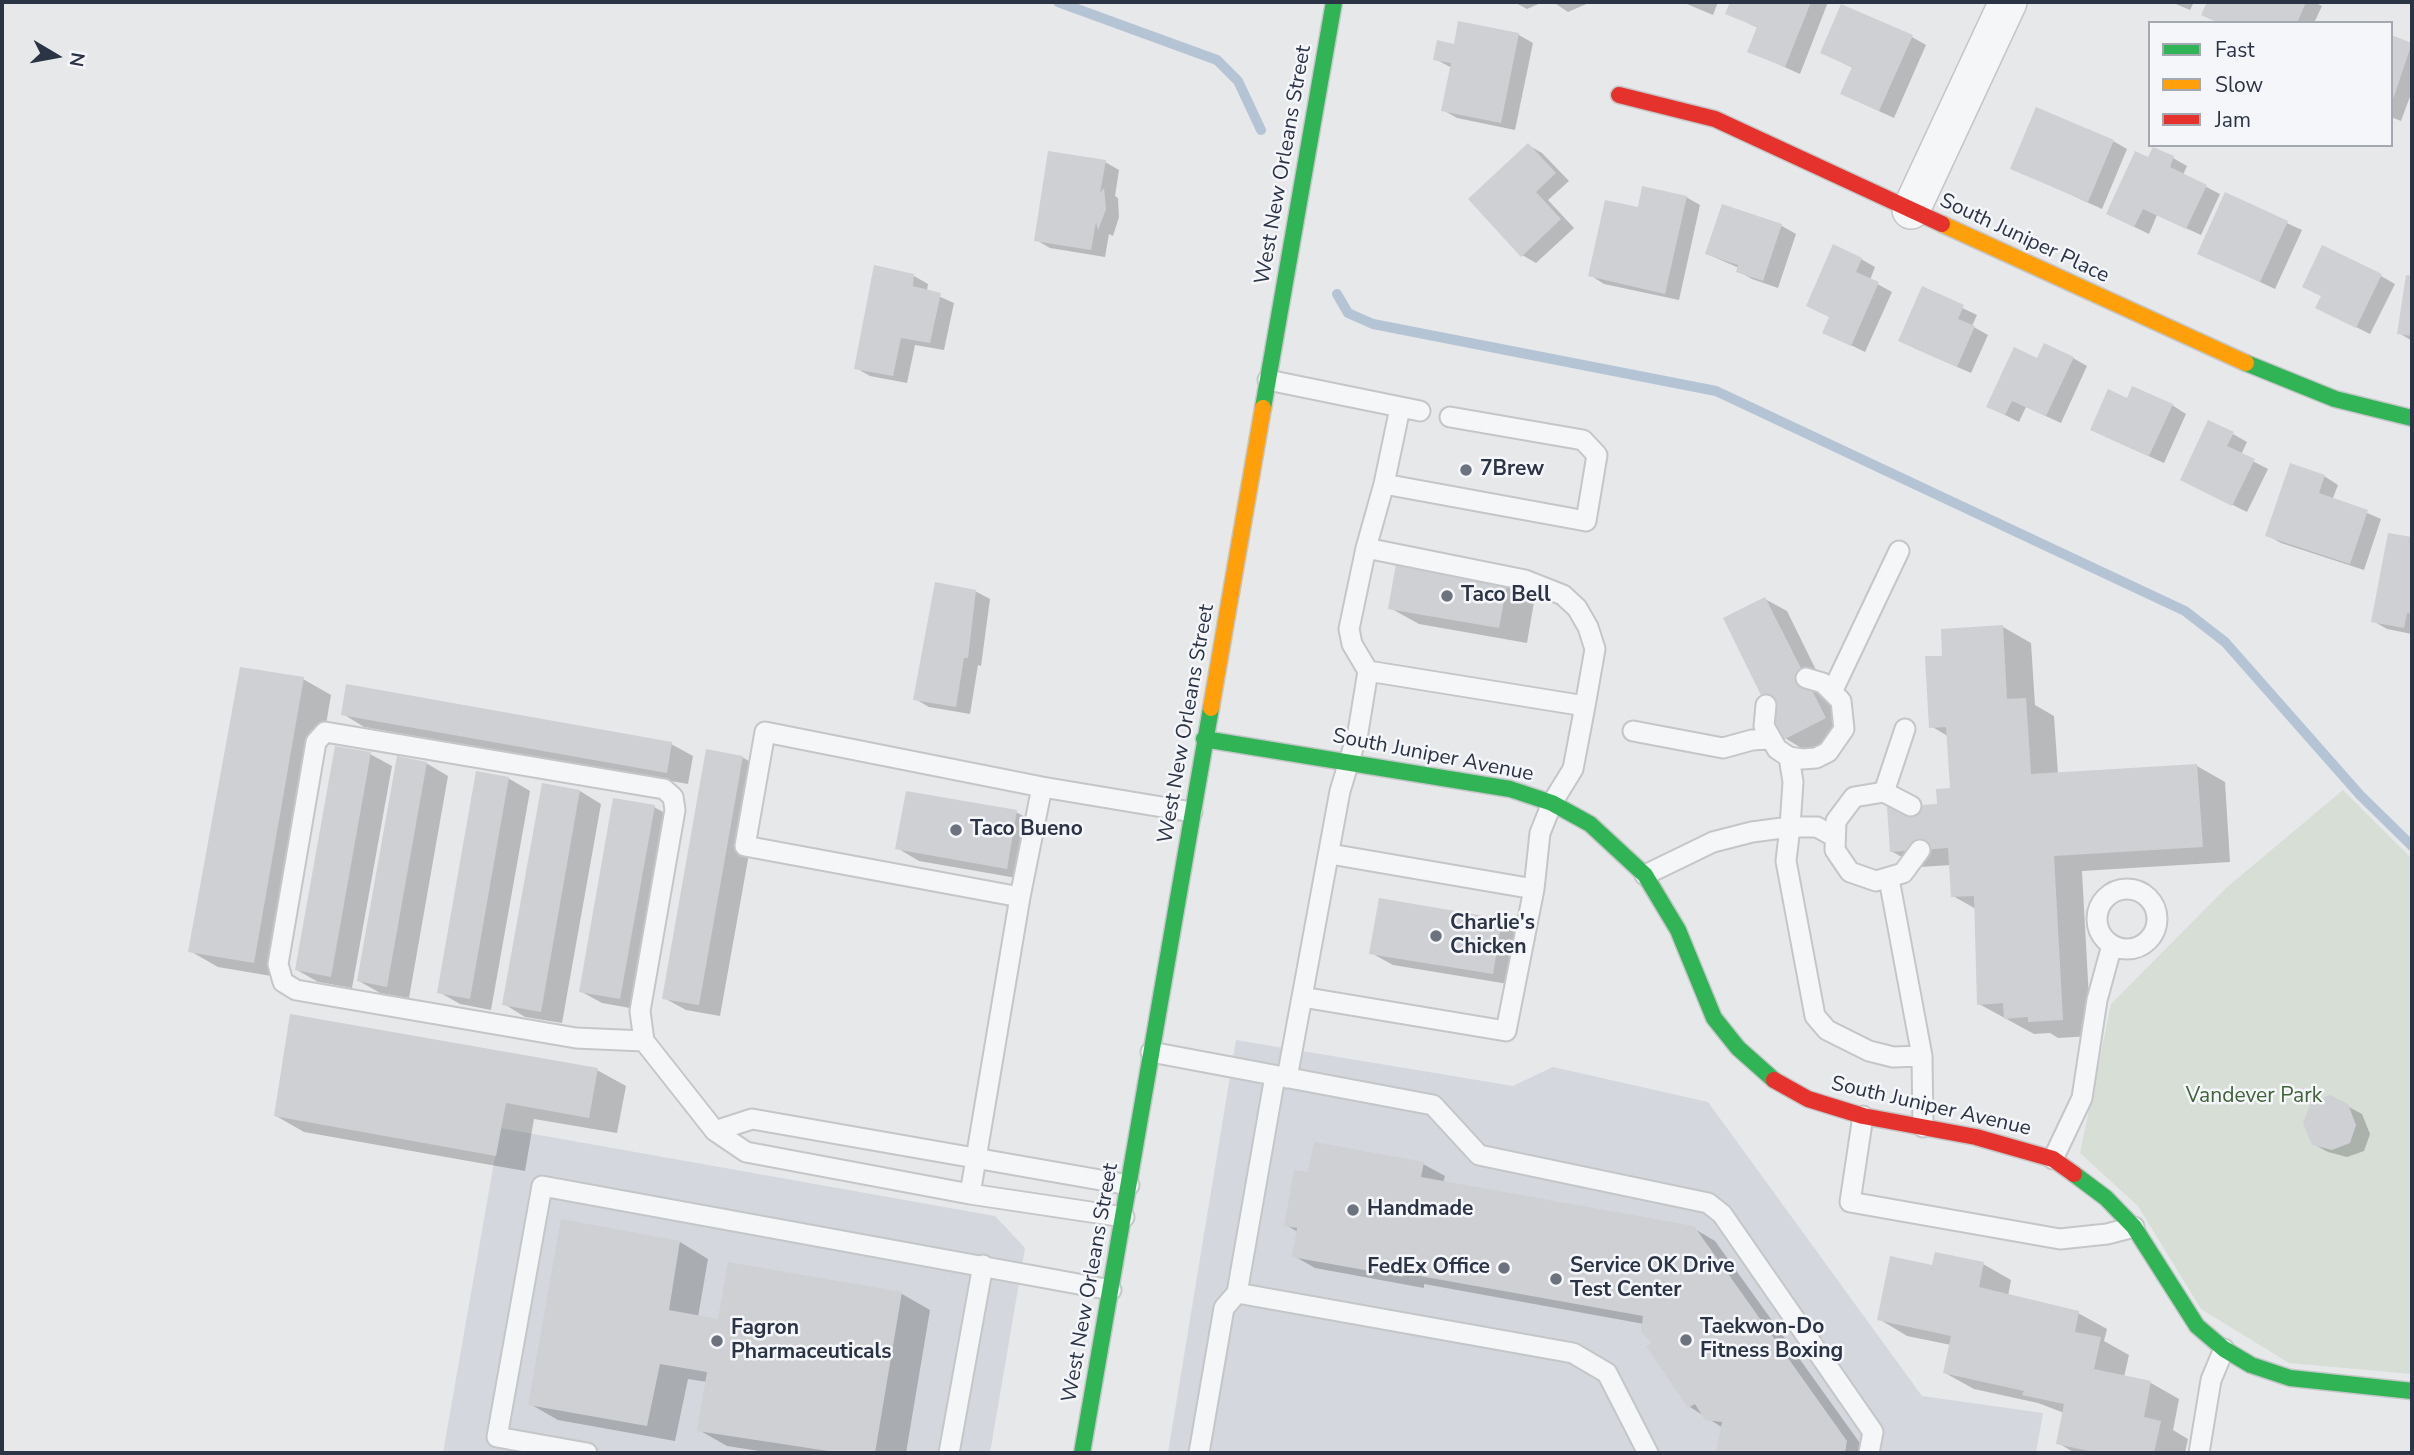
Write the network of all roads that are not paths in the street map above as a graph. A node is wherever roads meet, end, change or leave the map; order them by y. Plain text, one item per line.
1 (1334, 2) edge
2 (2008, 2) edge
3 (1619, 95) dead end
4 (1910, 210) junction
5 (1268, 380) junction
6 (1400, 408) junction
7 (1420, 411) dead end
8 (1450, 417) dead end
9 (2412, 418) edge
10 (1384, 484) junction
11 (1366, 548) junction
12 (1899, 551) dead end
13 (1368, 671) junction
14 (1805, 678) dead end
15 (1833, 690) junction
16 (1766, 705) dead end
17 (1585, 706) junction
18 (1905, 729) dead end
19 (1633, 731) dead end
20 (1204, 739) junction
21 (1769, 739) junction
22 (1789, 757) junction
23 (1349, 761) junction
24 (1042, 787) junction
25 (1884, 792) junction
26 (1552, 803) junction
27 (1911, 806) dead end
28 (1192, 812) junction
29 (1790, 827) junction
30 (1833, 836) junction
31 (1920, 850) dead end
32 (1330, 854) junction
33 (1645, 875) junction
34 (1889, 879) junction
35 (1534, 889) junction
36 (1020, 897) junction
37 (2112, 945) dead end
38 (1302, 997) junction
39 (645, 1041) junction
40 (1151, 1052) junction
41 (1922, 1056) junction
42 (1281, 1077) junction
43 (1863, 1116) junction
44 (1923, 1127) junction
45 (715, 1130) junction
46 (976, 1158) junction
47 (2053, 1159) junction
48 (1129, 1185) junction
49 (970, 1194) junction
50 (1124, 1217) junction
51 (2134, 1227) junction
52 (983, 1265) junction
53 (1111, 1290) junction
54 (1237, 1293) junction
55 (2224, 1349) junction
56 (2412, 1391) edge
57 (587, 1453) edge
58 (949, 1453) edge
59 (1083, 1453) edge
60 (1199, 1453) edge
61 (1648, 1453) edge
62 (1869, 1453) edge
63 (2199, 1453) edge

1 - 5 street, West New Orleans Street
2 - 4 street
3 - 4 street, South Juniper Place
4 - 9 street, South Juniper Place
5 - 6 lane
5 - 20 street, West New Orleans Street
6 - 7 lane
6 - 10 lane
8 - 10 lane
10 - 11 lane
11 - 13 lane
11 - 17 lane
12 - 15 lane
13 - 17 lane
13 - 23 lane
14 - 15 lane
15 - 22 lane
16 - 21 lane
17 - 26 lane
18 - 25 lane
19 - 21 lane
20 - 23 street, South Juniper Avenue
20 - 28 street, West New Orleans Street
21 - 22 lane
22 - 29 lane
23 - 26 street, South Juniper Avenue
23 - 32 lane
24 - 28 lane
24 - 36 lane
24 - 36 lane
25 - 27 lane
25 - 30 lane
26 - 33 street, South Juniper Avenue
26 - 35 lane
28 - 40 street, West New Orleans Street
29 - 30 lane
29 - 33 lane
29 - 41 lane
30 - 34 lane
31 - 34 lane
32 - 35 lane
32 - 38 lane
33 - 43 street, South Juniper Avenue
34 - 41 lane
35 - 38 lane
36 - 46 lane
37 - 47 lane
38 - 42 lane
39 - 39 lane
39 - 45 lane
40 - 42 lane
40 - 48 street, West New Orleans Street
41 - 44 lane
42 - 54 lane
42 - 62 lane
43 - 44 street, South Juniper Avenue
43 - 51 lane
44 - 47 street, South Juniper Avenue
45 - 46 lane
45 - 49 lane
46 - 48 lane
46 - 49 lane
47 - 51 street, South Juniper Avenue
48 - 50 street, West New Orleans Street
49 - 50 lane
50 - 53 street, West New Orleans Street
51 - 55 street, South Juniper Avenue
52 - 53 lane
52 - 57 lane
52 - 58 lane
53 - 59 street, West New Orleans Street
54 - 60 lane
54 - 61 lane
55 - 56 street, South Juniper Avenue
55 - 63 lane

